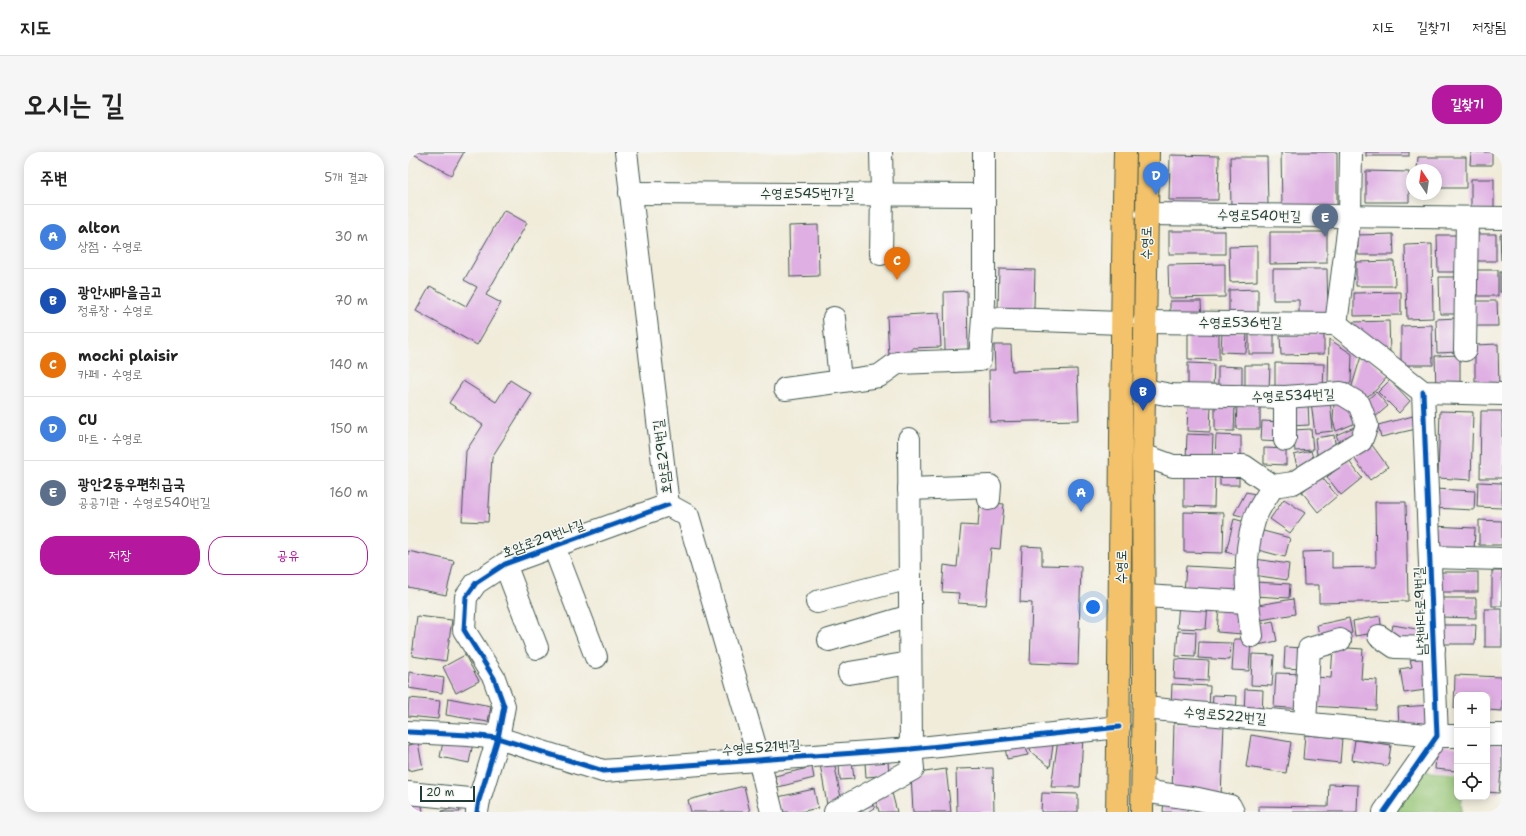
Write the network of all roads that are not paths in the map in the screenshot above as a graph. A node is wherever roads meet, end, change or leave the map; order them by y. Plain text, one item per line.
1 (626, 152) edge
2 (881, 152) edge
3 (984, 152) edge
4 (1125, 152) edge
5 (1148, 152) edge
6 (1351, 152) edge
7 (630, 193) junction
8 (882, 193) junction
9 (984, 194) junction
10 (1146, 214) junction
11 (1350, 216) junction
12 (1467, 218) junction
13 (1502, 218) edge
14 (881, 254) dead end
15 (834, 318) dead end
16 (983, 318) junction
17 (1144, 322) junction
18 (1121, 323) junction
19 (1336, 324) junction
20 (1465, 350) dead end
21 (840, 381) junction
22 (785, 389) dead end
23 (1144, 390) junction
24 (1423, 392) junction
25 (1502, 394) edge
26 (1285, 396) junction
27 (909, 439) dead end
28 (1285, 440) dead end
29 (1143, 455) junction
30 (1273, 486) junction
31 (909, 489) junction
32 (989, 499) dead end
33 (668, 505) junction
34 (554, 547) junction
35 (1430, 558) junction
36 (1502, 559) edge
37 (505, 564) junction
38 (910, 578) junction
39 (1144, 596) junction
40 (817, 602) dead end
41 (1247, 602) junction
42 (910, 616) junction
43 (1252, 636) dead end
44 (1379, 636) dead end
45 (829, 640) dead end
46 (1340, 640) dead end
47 (537, 648) dead end
48 (1434, 648) junction
49 (596, 657) dead end
50 (910, 663) junction
51 (849, 673) dead end
52 (1144, 708) junction
53 (1305, 723) junction
54 (1119, 727) junction
55 (408, 732) edge
56 (1490, 735) edge
57 (1502, 735) edge
58 (1447, 736) edge
59 (498, 738) junction
60 (911, 749) junction
61 (759, 759) junction
62 (1143, 790) junction
63 (408, 794) edge
64 (478, 806) edge
65 (772, 812) edge
66 (836, 812) edge
67 (1118, 812) edge
68 (1142, 812) edge
69 (1233, 812) edge
70 (1384, 812) edge

1 - 7 street, 호암로29번길
2 - 8 street
3 - 9 street
4 - 18 main road, 수영로
5 - 10 main road, 수영로
6 - 11 street
7 - 8 street, 수영로545번가길
7 - 33 street, 호암로29번길
8 - 9 street, 수영로545번가길
8 - 14 street
9 - 16 street
10 - 11 street, 수영로540번길
10 - 17 main road, 수영로
11 - 12 street, 수영로540번길
11 - 19 street
12 - 13 street, 수영로540번길
12 - 20 street
15 - 21 street
16 - 18 street
16 - 21 street
17 - 19 street, 수영로536번길
17 - 23 main road, 수영로
18 - 54 main road, 수영로
19 - 24 street
21 - 22 street
23 - 26 street, 수영로534번길
23 - 29 main road, 수영로
24 - 25 street
24 - 35 street, 남천바다로9번길
26 - 28 street
26 - 30 street, 수영로534번길
27 - 31 street
29 - 30 street
29 - 39 main road, 수영로
30 - 41 street
31 - 32 street
31 - 38 street
33 - 34 street, 호암로29번나길
33 - 61 street, 호암로29번길
34 - 37 street, 호암로29번나길
34 - 49 street, 호암로29번나길
35 - 36 street
35 - 48 street, 남천바다로9번길
37 - 47 street
37 - 59 street, 호암로29번나길
38 - 40 street
38 - 42 street
39 - 41 street, 수영로
39 - 52 main road, 수영로
41 - 43 street
42 - 45 street
42 - 50 street
44 - 48 street, 남천바다로9번길
46 - 53 street
48 - 58 street, 남천바다로9번길
50 - 51 street
50 - 60 street
52 - 53 street, 수영로522번길
52 - 62 main road, 수영로
53 - 58 street, 수영로522번길
54 - 60 street, 수영로521번길
54 - 67 main road, 수영로
55 - 59 street, 수영로521번길
56 - 57 street
58 - 70 street
59 - 61 street, 수영로521번길
59 - 64 street, 호암로29번나길
60 - 61 street, 수영로521번길
60 - 66 street
61 - 65 street, 호암로29번길
62 - 68 main road, 수영로
62 - 69 street
63 - 64 street

